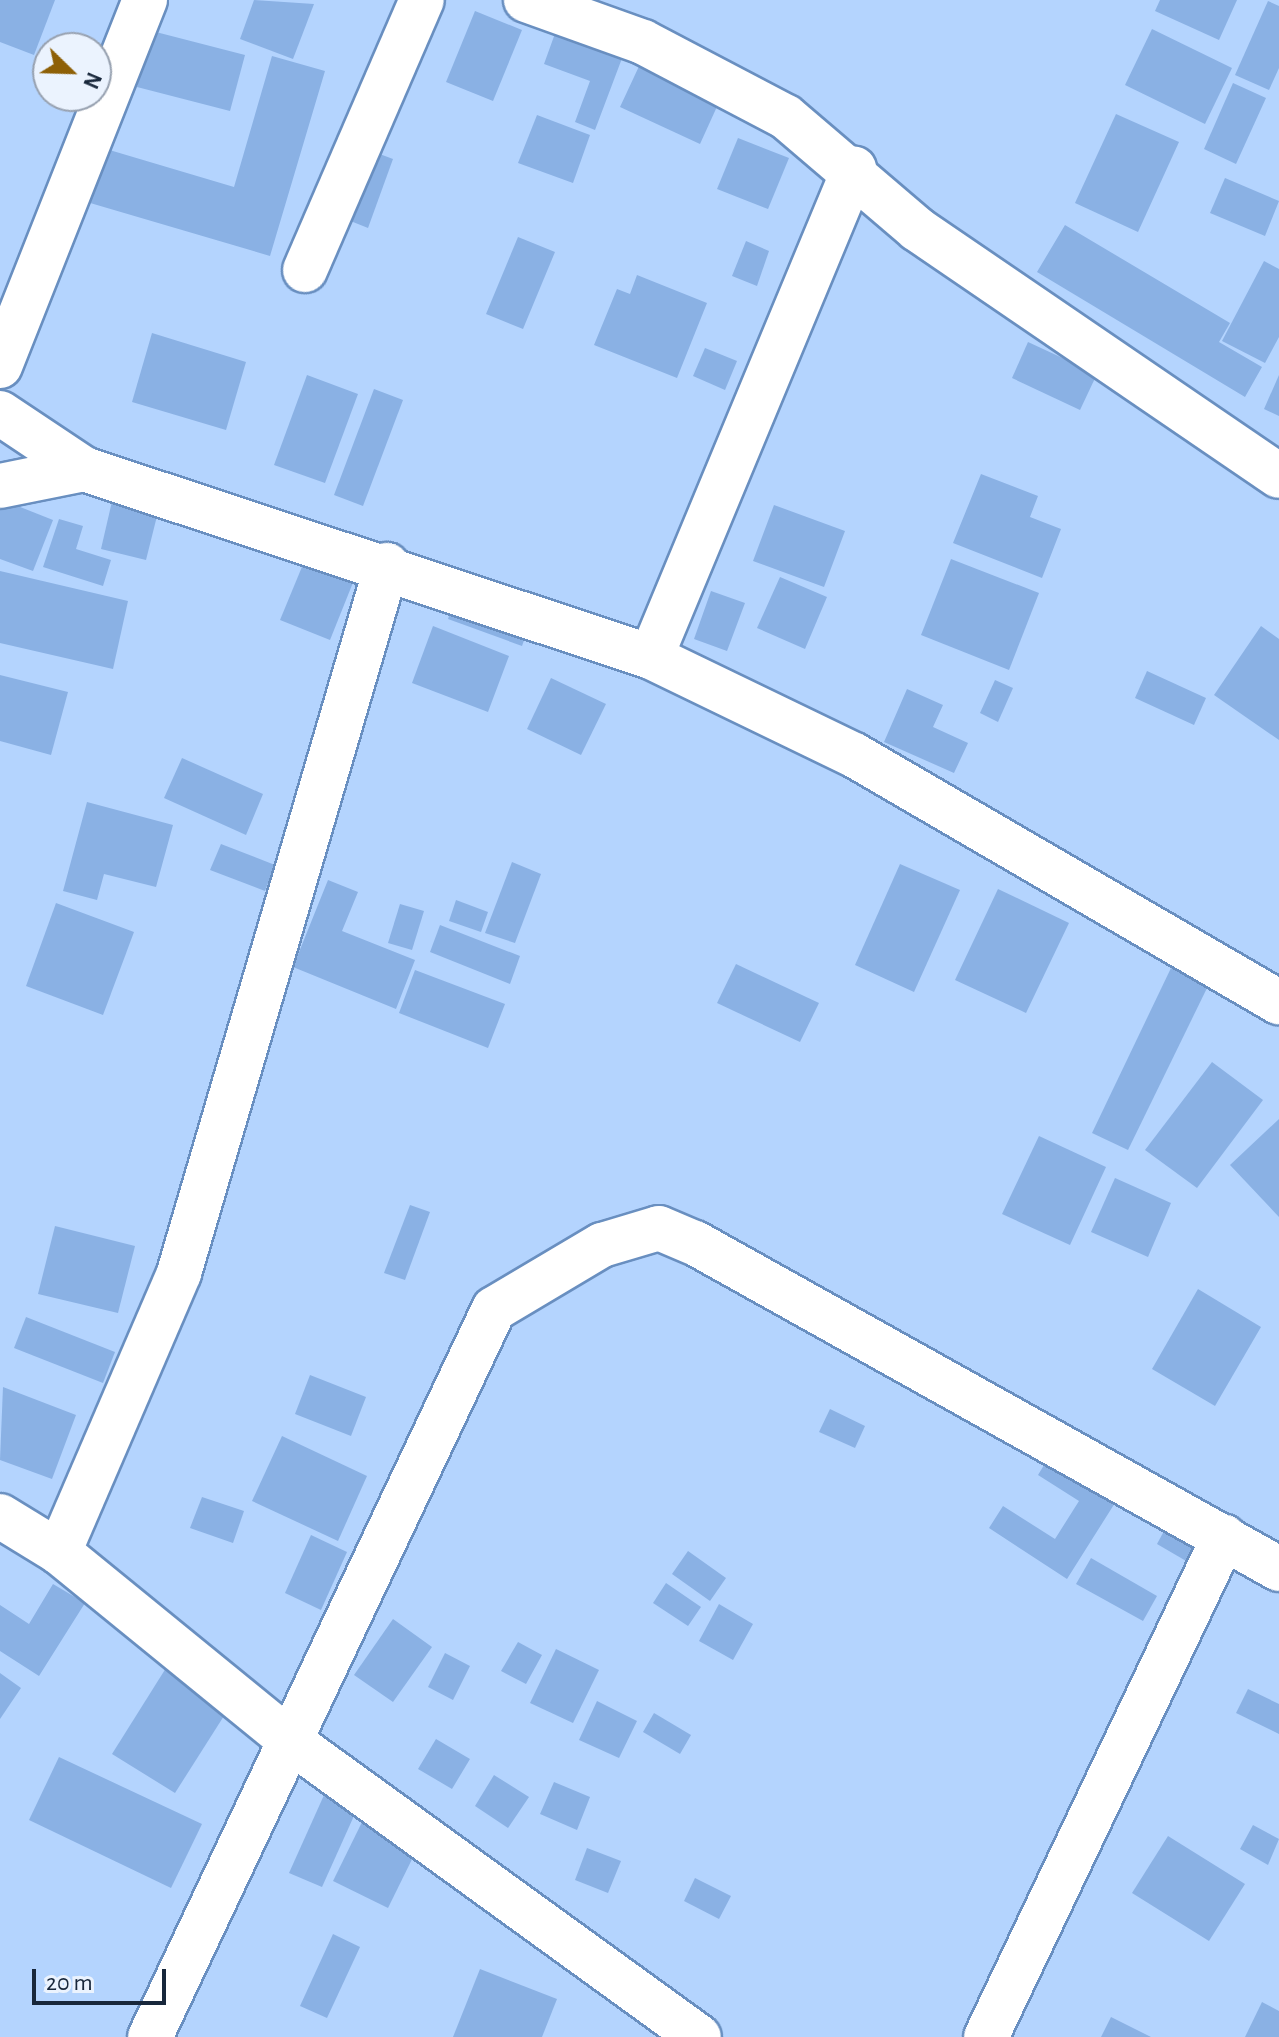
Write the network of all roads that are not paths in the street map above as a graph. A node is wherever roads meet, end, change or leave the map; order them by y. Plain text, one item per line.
1 (145, 0) edge
2 (422, 0) edge
3 (526, 0) edge
4 (854, 169) junction
5 (305, 270) dead end
6 (2, 354) edge
7 (0, 413) edge
8 (84, 469) junction
9 (1279, 476) edge
10 (0, 486) edge
11 (387, 565) junction
12 (651, 657) junction
13 (1279, 1002) edge
14 (0, 1516) edge
15 (1224, 1537) junction
16 (59, 1552) junction
17 (1279, 1569) edge
18 (293, 1743) junction
19 (676, 2030) edge
20 (150, 2037) edge
21 (986, 2037) edge

1 - 6 street
2 - 5 street
3 - 4 street
4 - 9 street
4 - 12 street
7 - 8 street
8 - 10 street
8 - 11 street
11 - 12 street
11 - 16 street
12 - 13 street
14 - 16 street
15 - 17 street
15 - 18 street
15 - 21 street
16 - 18 street
18 - 19 street
18 - 20 street

